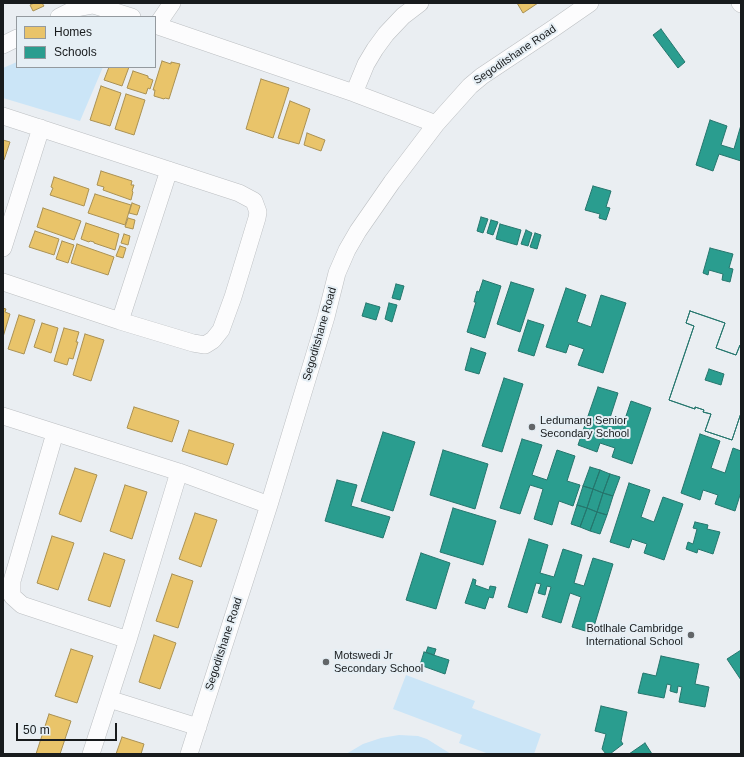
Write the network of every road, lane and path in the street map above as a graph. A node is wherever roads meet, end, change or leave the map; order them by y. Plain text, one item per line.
1 (172, 3) edge
2 (420, 3) edge
3 (590, 3) edge
4 (61, 16) edge
5 (129, 16) edge
6 (156, 25) edge
7 (16, 38) edge
8 (3, 45) edge
9 (354, 93) junction
10 (3, 116) edge
11 (436, 124) junction
12 (41, 128) junction
13 (168, 170) junction
14 (3, 248) edge
15 (3, 282) edge
16 (120, 321) junction
17 (3, 416) edge
18 (54, 433) junction
19 (179, 472) junction
20 (268, 505) junction
21 (128, 640) junction
22 (109, 699) junction
23 (198, 727) junction
24 (91, 754) edge
25 (189, 754) edge

1 - 6 street
2 - 9 street
3 - 11 street, Segoditshane Road
4 - 5 street
6 - 9 street
7 - 8 street
9 - 11 street
10 - 12 street
11 - 20 street, Segoditshane Road
12 - 13 street
12 - 14 street
13 - 16 street
13 - 16 street
15 - 16 street
17 - 18 street
18 - 19 street
18 - 21 street
19 - 20 street
19 - 21 street
20 - 23 street, Segoditshane Road
21 - 22 street
22 - 23 street
22 - 24 street
23 - 25 street, Segoditshane Road

